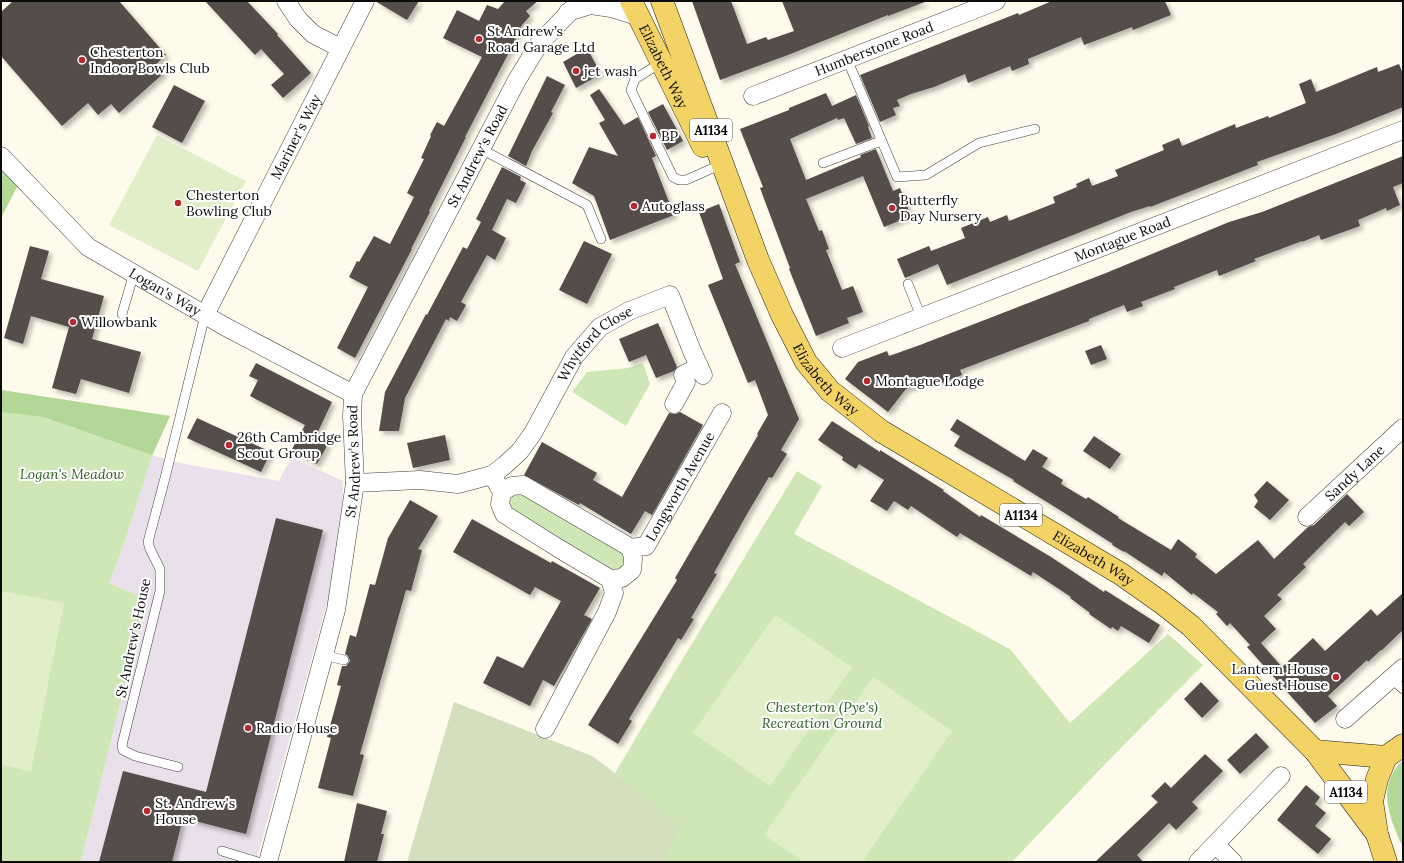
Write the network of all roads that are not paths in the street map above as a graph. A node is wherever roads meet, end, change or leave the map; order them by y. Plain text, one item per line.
1 (286, 1) edge
2 (365, 1) edge
3 (662, 1) edge
4 (996, 1) edge
5 (574, 7) edge
6 (636, 9) edge
7 (340, 48) junction
8 (847, 59) junction
9 (662, 62) junction
10 (753, 96) dead end
11 (1035, 129) dead end
12 (1403, 130) edge
13 (881, 140) junction
14 (481, 149) junction
15 (1, 156) edge
16 (823, 163) dead end
17 (713, 168) junction
18 (601, 239) dead end
19 (758, 260) junction
20 (134, 273) junction
21 (908, 284) dead end
22 (122, 314) dead end
23 (205, 315) junction
24 (922, 317) junction
25 (842, 348) dead end
26 (353, 394) junction
27 (674, 404) dead end
28 (722, 413) dead end
29 (1403, 428) edge
30 (492, 474) junction
31 (354, 483) junction
32 (502, 492) junction
33 (1307, 517) dead end
34 (631, 548) junction
35 (610, 579) junction
36 (323, 655) junction
37 (344, 660) dead end
38 (1399, 679) edge
39 (1344, 719) dead end
40 (545, 730) dead end
41 (1315, 751) junction
42 (1395, 751) edge
43 (178, 767) dead end
44 (1281, 776) dead end
45 (1377, 834) junction
46 (1216, 845) junction
47 (222, 851) dead end
48 (258, 862) edge
49 (268, 862) edge
50 (1198, 862) edge
51 (1233, 862) edge
52 (1386, 862) edge

1 - 7 street
2 - 7 street, Mariner's Way
3 - 19 main road, Elizabeth Way / A1134
4 - 8 street, Humberstone Road
5 - 6 street, St Andrew's Road
5 - 14 street, St Andrew's Road
6 - 9 main road, Elizabeth Way / A1134
7 - 23 street, Mariner's Way
8 - 10 street, Humberstone Road
8 - 13 lane
9 - 17 main road, Elizabeth Way / A1134
9 - 17 lane
11 - 13 lane
12 - 24 street, Montague Road
13 - 16 lane
14 - 18 lane
14 - 26 street, St Andrew's Road
15 - 20 street, Logan's Way
17 - 19 main road, Elizabeth Way / A1134
19 - 41 main road, Elizabeth Way / A1134
20 - 22 lane
20 - 23 street, Logan's Way
21 - 24 lane
23 - 26 street, Logan's Way
23 - 43 lane, St Andrew's House
24 - 25 street, Montague Road
26 - 31 street, St Andrew's Road
27 - 30 street, Whytford Close
28 - 34 street, Longworth Avenue
29 - 33 street, Sandy Lane
30 - 31 street
30 - 32 street
31 - 36 street, St Andrew's Road
32 - 34 street, Longworth Avenue
32 - 35 street
34 - 35 street, Longworth Avenue
35 - 40 street
36 - 37 lane
36 - 49 street, St Andrew's Road
38 - 39 street
41 - 42 main road
41 - 45 main road, Elizabeth Way / A1134
42 - 45 main road
44 - 46 street
45 - 52 main road
46 - 50 street
46 - 51 street
47 - 48 lane

